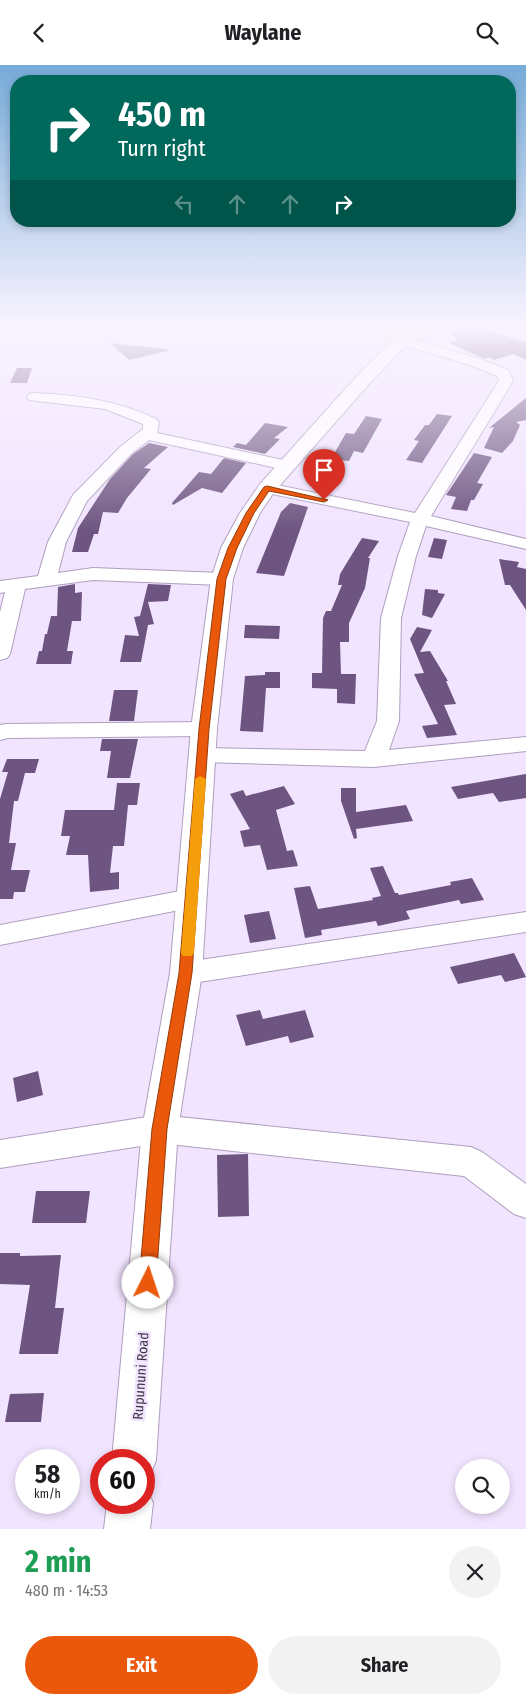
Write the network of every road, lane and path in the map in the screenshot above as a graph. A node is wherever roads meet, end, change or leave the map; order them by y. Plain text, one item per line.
1 (347, 394) edge
2 (497, 394) edge
3 (34, 397) dead end
4 (146, 435) junction
5 (286, 465) junction
6 (267, 488) junction
7 (420, 519) junction
8 (526, 544) edge
9 (47, 579) junction
10 (222, 579) junction
11 (8, 586) edge
12 (0, 654) edge
13 (0, 733) edge
14 (203, 742) junction
15 (526, 744) edge
16 (374, 759) junction
17 (191, 899) junction
18 (526, 922) edge
19 (0, 935) edge
20 (186, 973) junction
21 (160, 1129) junction
22 (0, 1154) edge
23 (526, 1203) edge
24 (135, 1449) edge
25 (129, 1514) edge
26 (127, 1529) edge

1 - 5 main road, Rupununi Road
2 - 7 street
3 - 4 street
4 - 5 street
4 - 9 street
5 - 6 main road, Rupununi Road
6 - 7 street
6 - 10 main road, Rupununi Road
7 - 8 street
7 - 16 street
9 - 10 street
9 - 11 street
10 - 14 main road, Rupununi Road
11 - 12 street
13 - 14 street
14 - 16 street
14 - 17 main road, Rupununi Road
15 - 16 street
17 - 19 street
17 - 20 main road, Rupununi Road
18 - 20 street
20 - 21 main road, Rupununi Road
21 - 22 street
21 - 23 street
21 - 24 main road, Rupununi Road
25 - 26 main road

